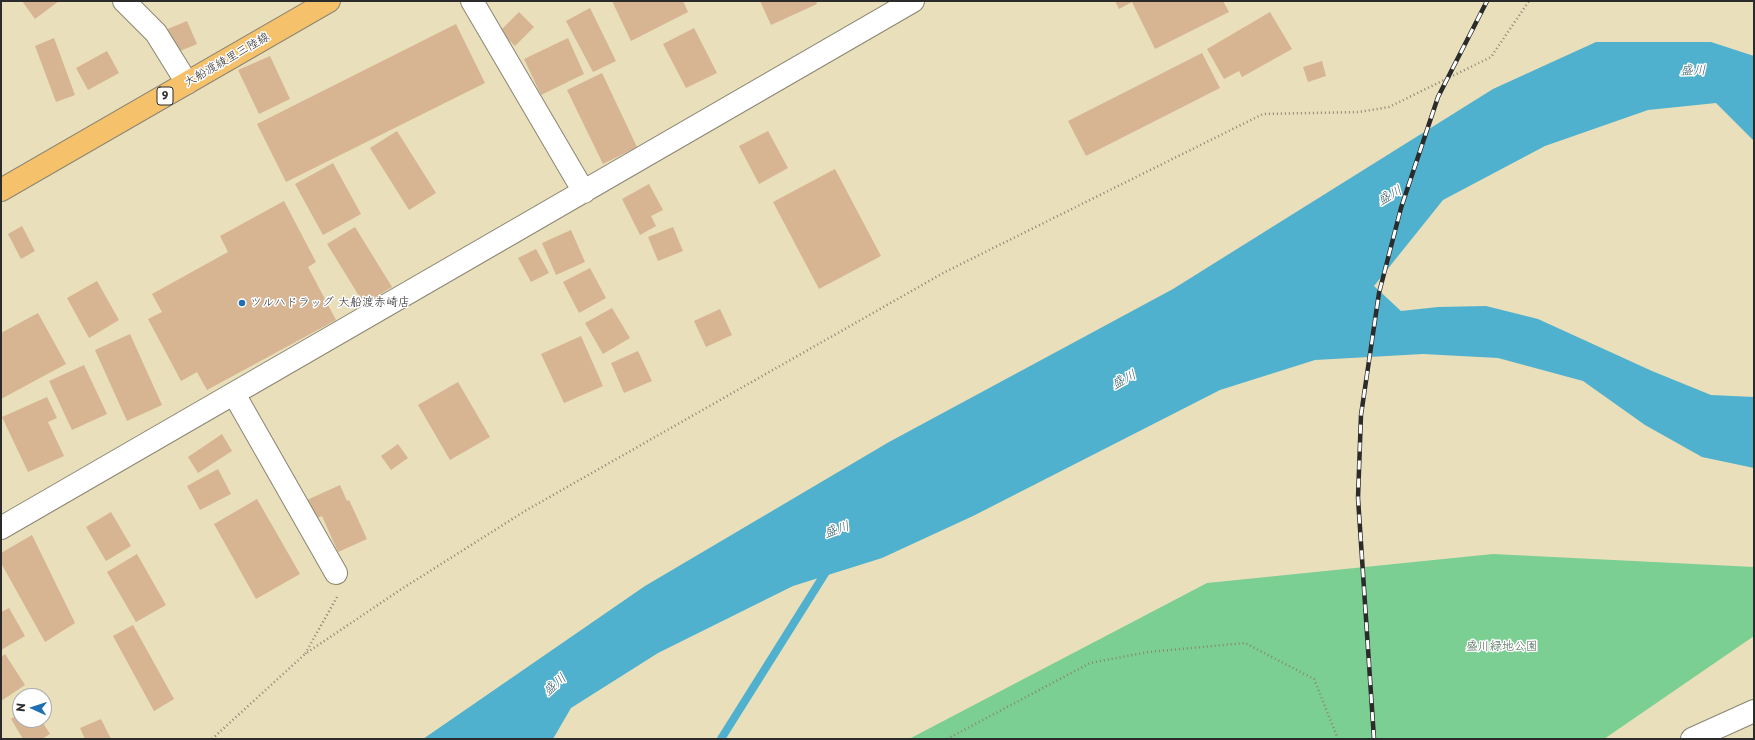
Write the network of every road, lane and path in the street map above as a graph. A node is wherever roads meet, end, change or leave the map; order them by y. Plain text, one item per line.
1 (124, 1) edge
2 (329, 1) edge
3 (472, 1) edge
4 (913, 1) edge
5 (1529, 1) edge
6 (187, 83) junction
7 (1, 190) edge
8 (584, 192) junction
9 (234, 394) junction
10 (1, 528) edge
11 (336, 573) joint
12 (305, 654) junction
13 (1754, 711) edge
14 (212, 739) edge
15 (947, 739) edge
16 (1338, 739) edge
17 (1692, 739) edge

1 - 6 street
2 - 6 main road, 大船渡綾里三陸線 / 9
3 - 8 street
4 - 8 street
5 - 12 path
6 - 7 main road, 大船渡綾里三陸線 / 9
8 - 9 street
9 - 10 street
9 - 11 street
11 - 12 path
12 - 14 path
13 - 17 street
15 - 16 path

